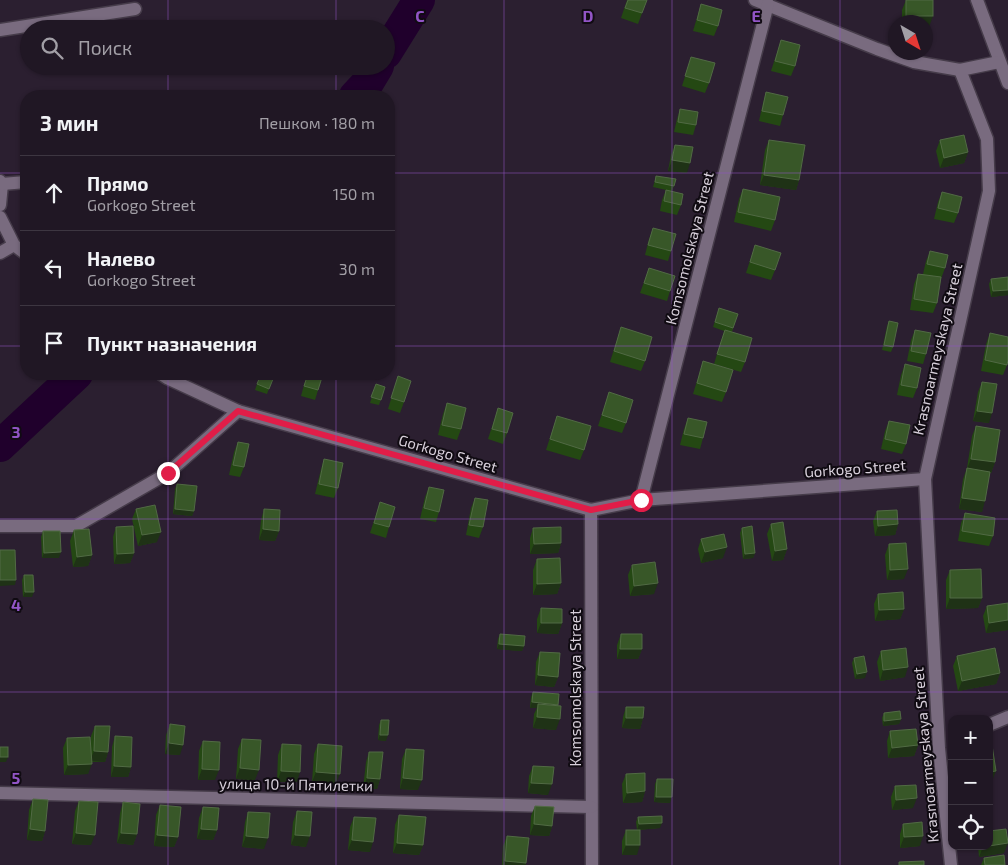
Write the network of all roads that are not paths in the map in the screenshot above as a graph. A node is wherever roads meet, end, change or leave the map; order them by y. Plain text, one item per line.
1 (755, 0) edge
2 (977, 0) edge
3 (768, 4) junction
4 (135, 9) dead end
5 (64, 20) edge
6 (20, 27) edge
7 (0, 30) edge
8 (999, 62) junction
9 (960, 70) junction
10 (1008, 83) edge
11 (1, 182) edge
12 (20, 182) edge
13 (0, 205) edge
14 (0, 217) edge
15 (14, 245) junction
16 (20, 250) edge
17 (0, 253) edge
18 (172, 380) edge
19 (238, 411) junction
20 (924, 479) junction
21 (641, 500) junction
22 (591, 510) junction
23 (0, 526) edge
24 (1008, 717) edge
25 (993, 723) edge
26 (948, 744) edge
27 (939, 748) junction
28 (0, 793) edge
29 (592, 807) junction
30 (592, 865) edge
31 (951, 865) edge

1 - 3 street
2 - 8 street
3 - 9 street
3 - 21 street, Komsomolskaya Street
4 - 5 street
6 - 7 street
8 - 9 street
8 - 10 street
9 - 20 street, Krasnoarmeyskaya Street
11 - 12 street
11 - 13 street
14 - 15 street
15 - 16 street
15 - 17 street
18 - 19 street, Gorkogo Street
19 - 22 street, Gorkogo Street
19 - 23 street
20 - 21 street, Gorkogo Street
20 - 27 street, Krasnoarmeyskaya Street
21 - 22 street, Gorkogo Street
22 - 29 street, Komsomolskaya Street
24 - 25 street
26 - 27 street
27 - 31 street, Krasnoarmeyskaya Street
28 - 29 street, улица 10-й Пятилетки
29 - 30 street, Komsomolskaya Street

